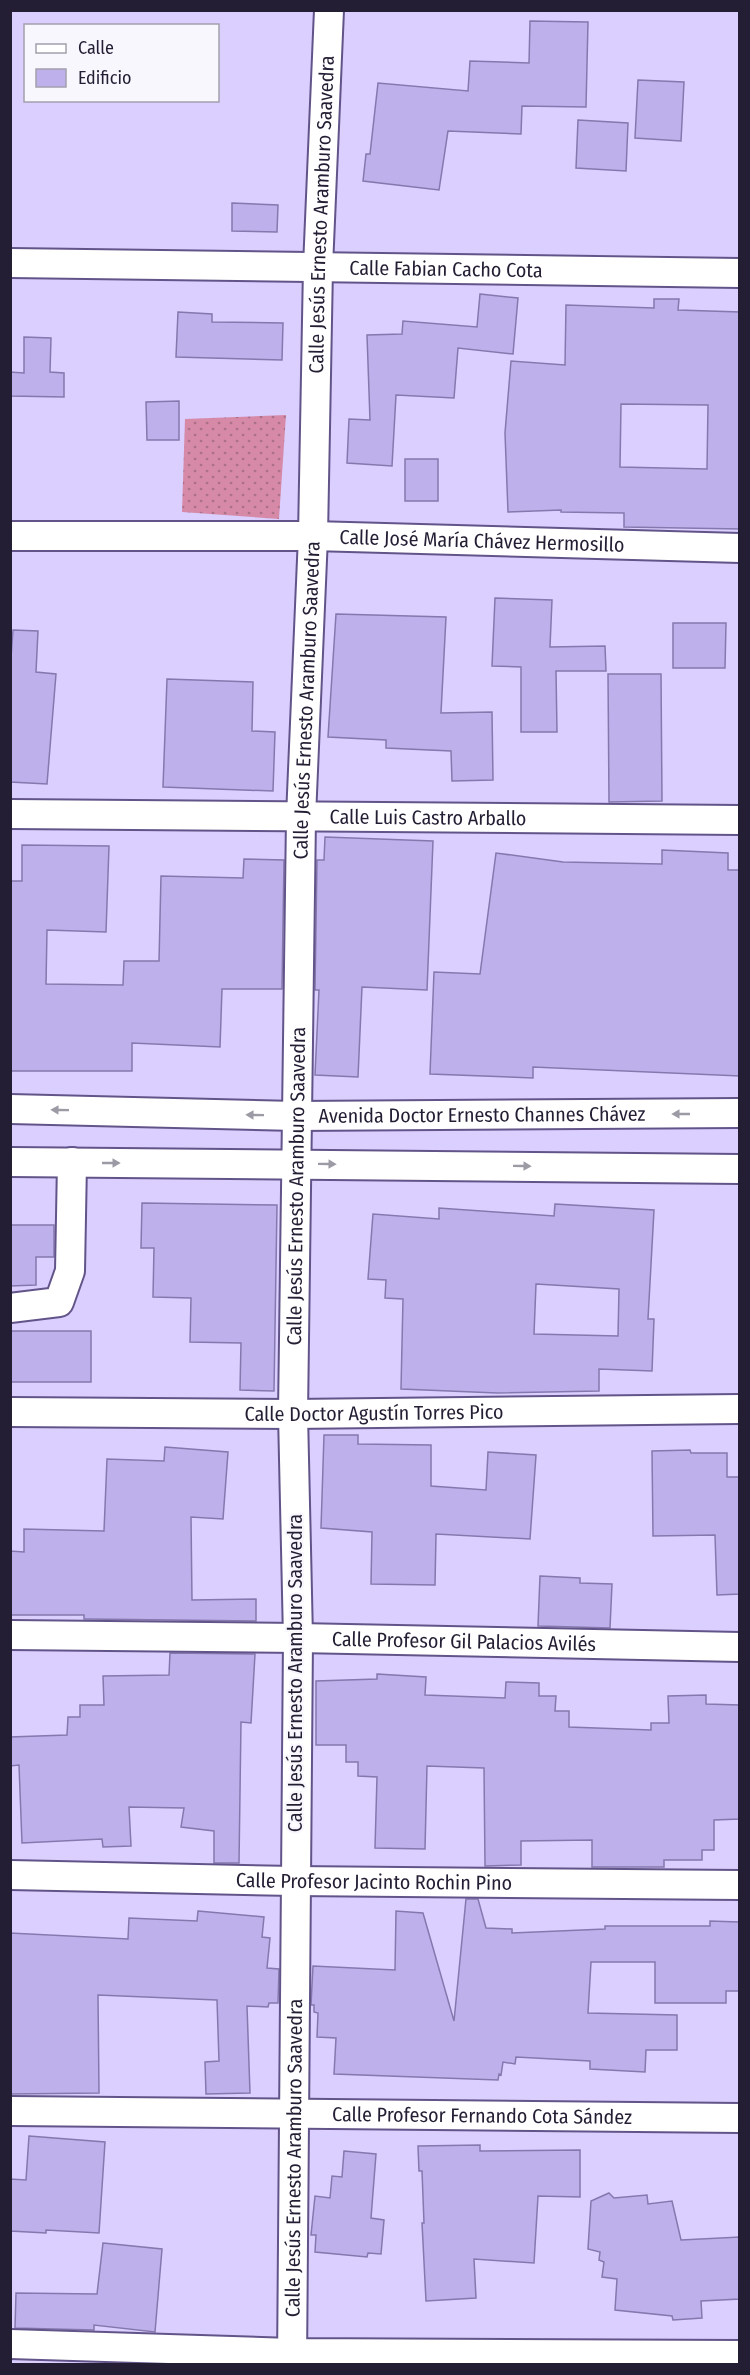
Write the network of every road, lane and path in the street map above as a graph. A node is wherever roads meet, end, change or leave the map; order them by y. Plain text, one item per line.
1 (329, 10) edge
2 (10, 263) edge
3 (318, 267) junction
4 (740, 273) edge
5 (10, 536) edge
6 (313, 536) junction
7 (740, 548) edge
8 (10, 814) edge
9 (301, 817) junction
10 (740, 820) edge
11 (10, 1108) edge
12 (740, 1113) edge
13 (296, 1116) junction
14 (10, 1162) edge
15 (72, 1162) junction
16 (297, 1164) junction
17 (740, 1169) edge
18 (10, 1308) edge
19 (740, 1409) edge
20 (10, 1412) edge
21 (293, 1414) junction
22 (10, 1635) edge
23 (298, 1638) junction
24 (740, 1647) edge
25 (10, 1875) edge
26 (294, 1881) junction
27 (740, 1884) edge
28 (10, 2112) edge
29 (293, 2115) junction
30 (740, 2118) edge
31 (10, 2344) edge
32 (740, 2355) edge
33 (292, 2359) edge

1 - 3 street, Calle Jesús Ernesto Aramburo Saavedra
2 - 3 street, Calle Fabian Cacho Cota
3 - 4 street, Calle Fabian Cacho Cota
3 - 6 street, Calle Jesús Ernesto Aramburo Saavedra
5 - 6 street, Calle José María Chávez Hermosillo
6 - 7 street, Calle José María Chávez Hermosillo
6 - 9 street, Calle Jesús Ernesto Aramburo Saavedra
8 - 9 street, Calle Luis Castro Arballo
9 - 10 street, Calle Luis Castro Arballo
9 - 13 street, Calle Jesús Ernesto Aramburo Saavedra
13 -> 11 street, Avenida Doctor Ernesto Channes Chávez
12 -> 13 street, Avenida Doctor Ernesto Channes Chávez
13 - 16 street, Calle Jesús Ernesto Aramburo Saavedra
14 - 15 street
15 -> 16 street
15 - 18 street
16 -> 17 street
16 - 21 street, Calle Jesús Ernesto Aramburo Saavedra
19 - 21 street, Calle Doctor Agustín Torres Pico
20 - 21 street, Calle Doctor Agustín Torres Pico
21 - 23 street, Calle Jesús Ernesto Aramburo Saavedra
22 - 23 street, Calle Profesor Gil Palacios Avilés
23 - 24 street, Calle Profesor Gil Palacios Avilés
23 - 26 street, Calle Jesús Ernesto Aramburo Saavedra
25 - 26 street, Calle Profesor Jacinto Rochin Pino
26 - 27 street, Calle Profesor Jacinto Rochin Pino
26 - 29 street, Calle Jesús Ernesto Aramburo Saavedra
28 - 29 street, Calle Profesor Fernando Cota Sández
29 - 30 street, Calle Profesor Fernando Cota Sández
29 - 33 street, Calle Jesús Ernesto Aramburo Saavedra
31 - 33 street
32 - 33 street

